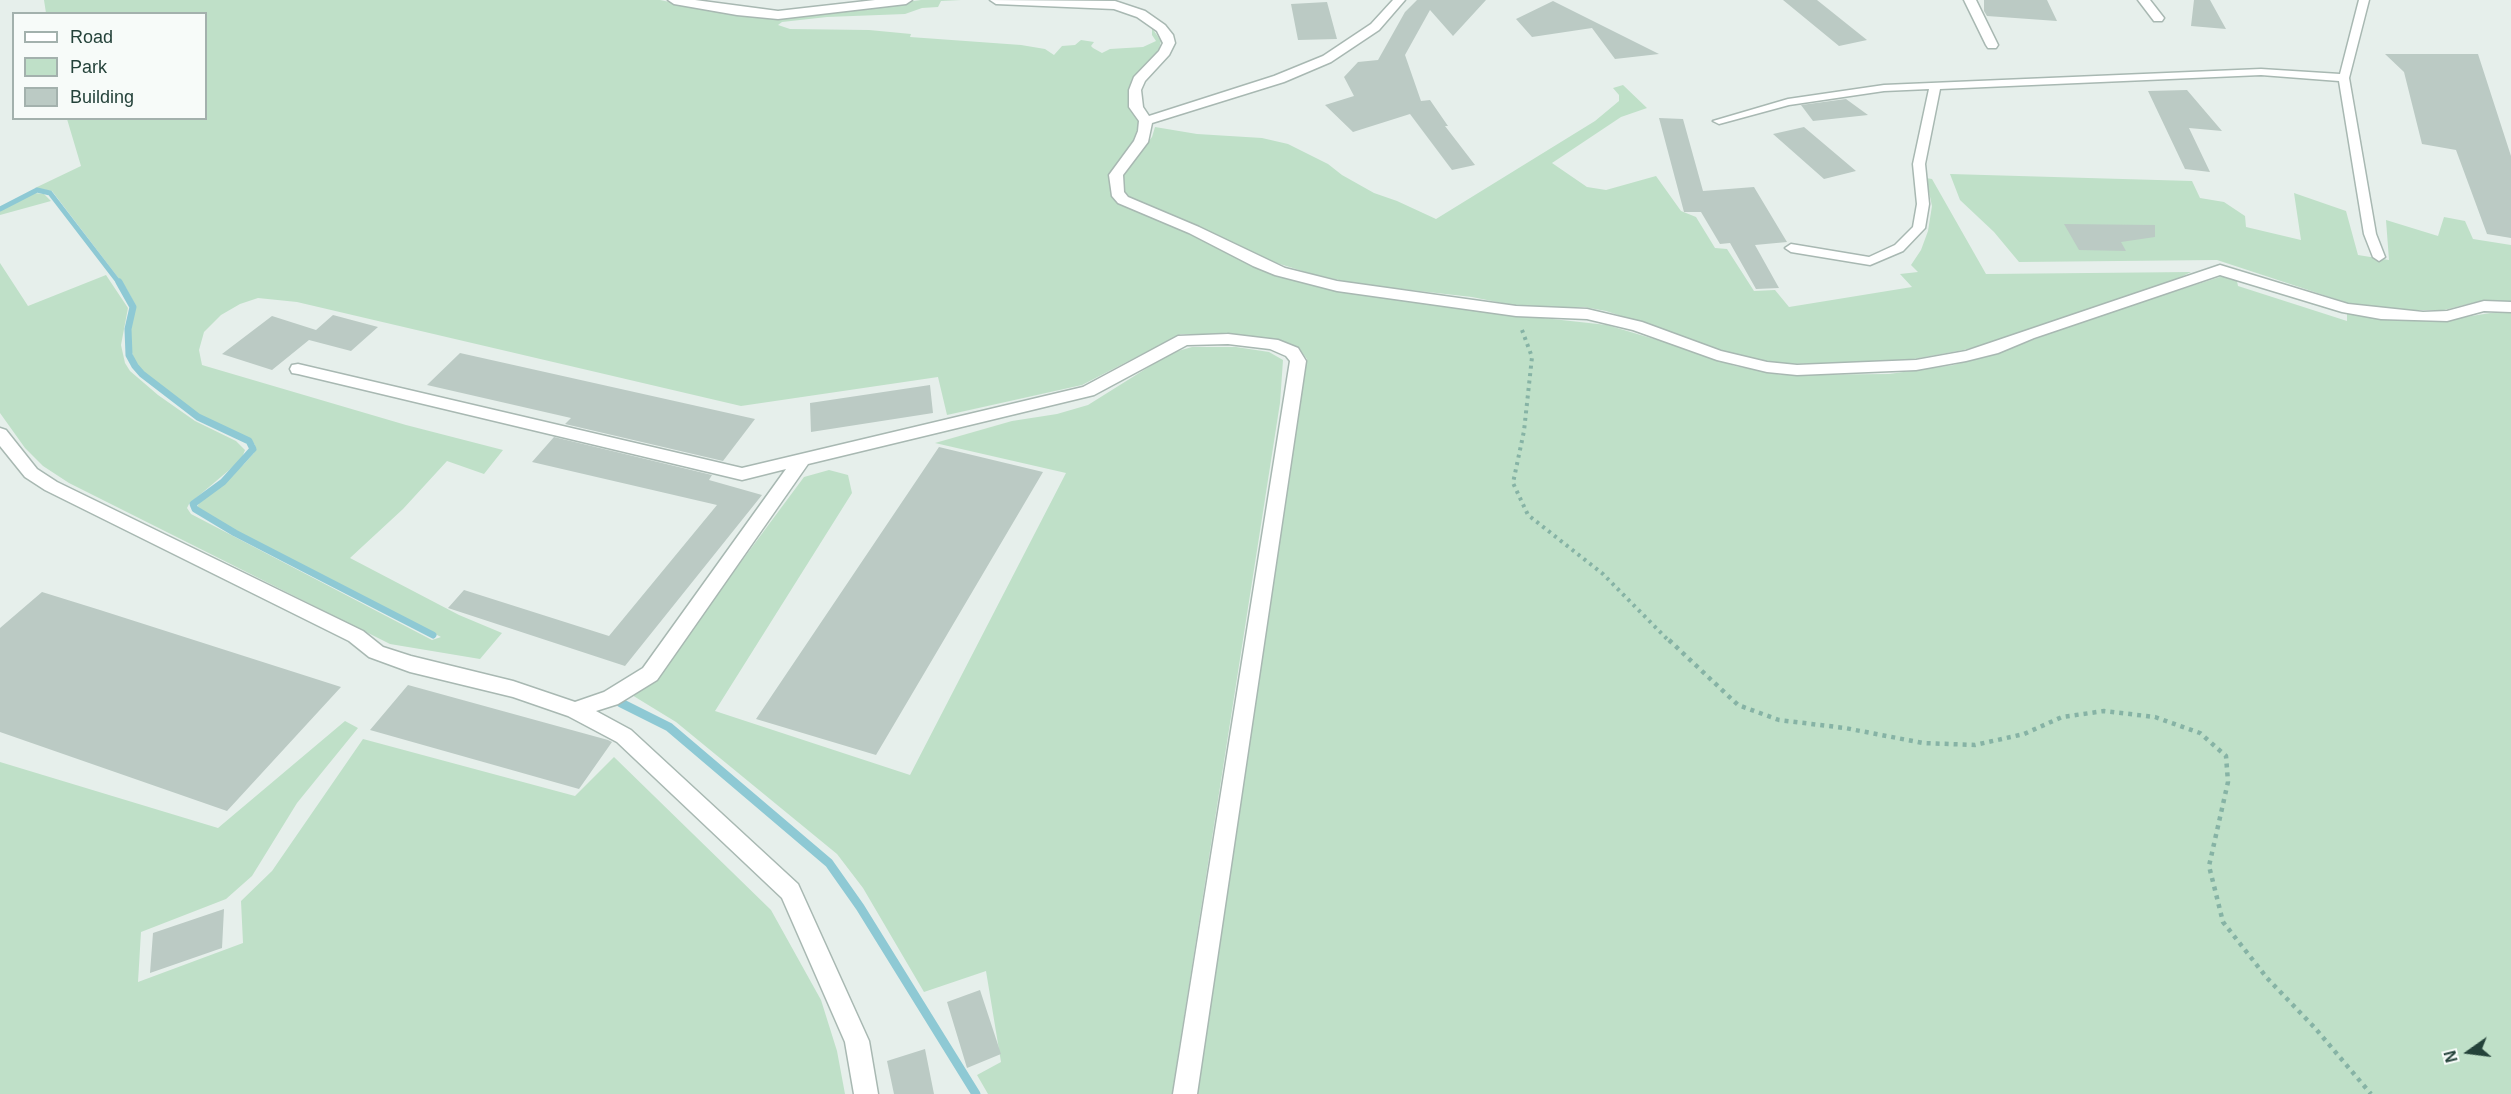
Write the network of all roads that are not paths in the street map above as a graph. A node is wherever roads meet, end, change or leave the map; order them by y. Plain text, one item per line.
1 (674, 0) edge
2 (906, 0) edge
3 (996, 0) edge
4 (1399, 0) edge
5 (1970, 0) edge
6 (2144, 0) edge
7 (2364, 0) edge
8 (2158, 18) dead end
9 (1992, 45) dead end
10 (2344, 78) junction
11 (1935, 86) junction
12 (1146, 121) junction
13 (1719, 121) dead end
14 (1791, 248) dead end
15 (2379, 257) dead end
16 (2511, 307) edge
17 (298, 369) dead end
18 (0, 434) edge
19 (803, 459) junction
20 (575, 710) junction
21 (866, 1094) edge
22 (1185, 1094) edge

1 - 2 street
3 - 12 street
4 - 12 street
5 - 9 street
6 - 8 street
7 - 10 lane
10 - 11 lane
10 - 15 lane
11 - 13 lane
11 - 14 lane
12 - 16 street
17 - 19 street
18 - 20 street
19 - 20 street
19 - 22 street
20 - 21 street

